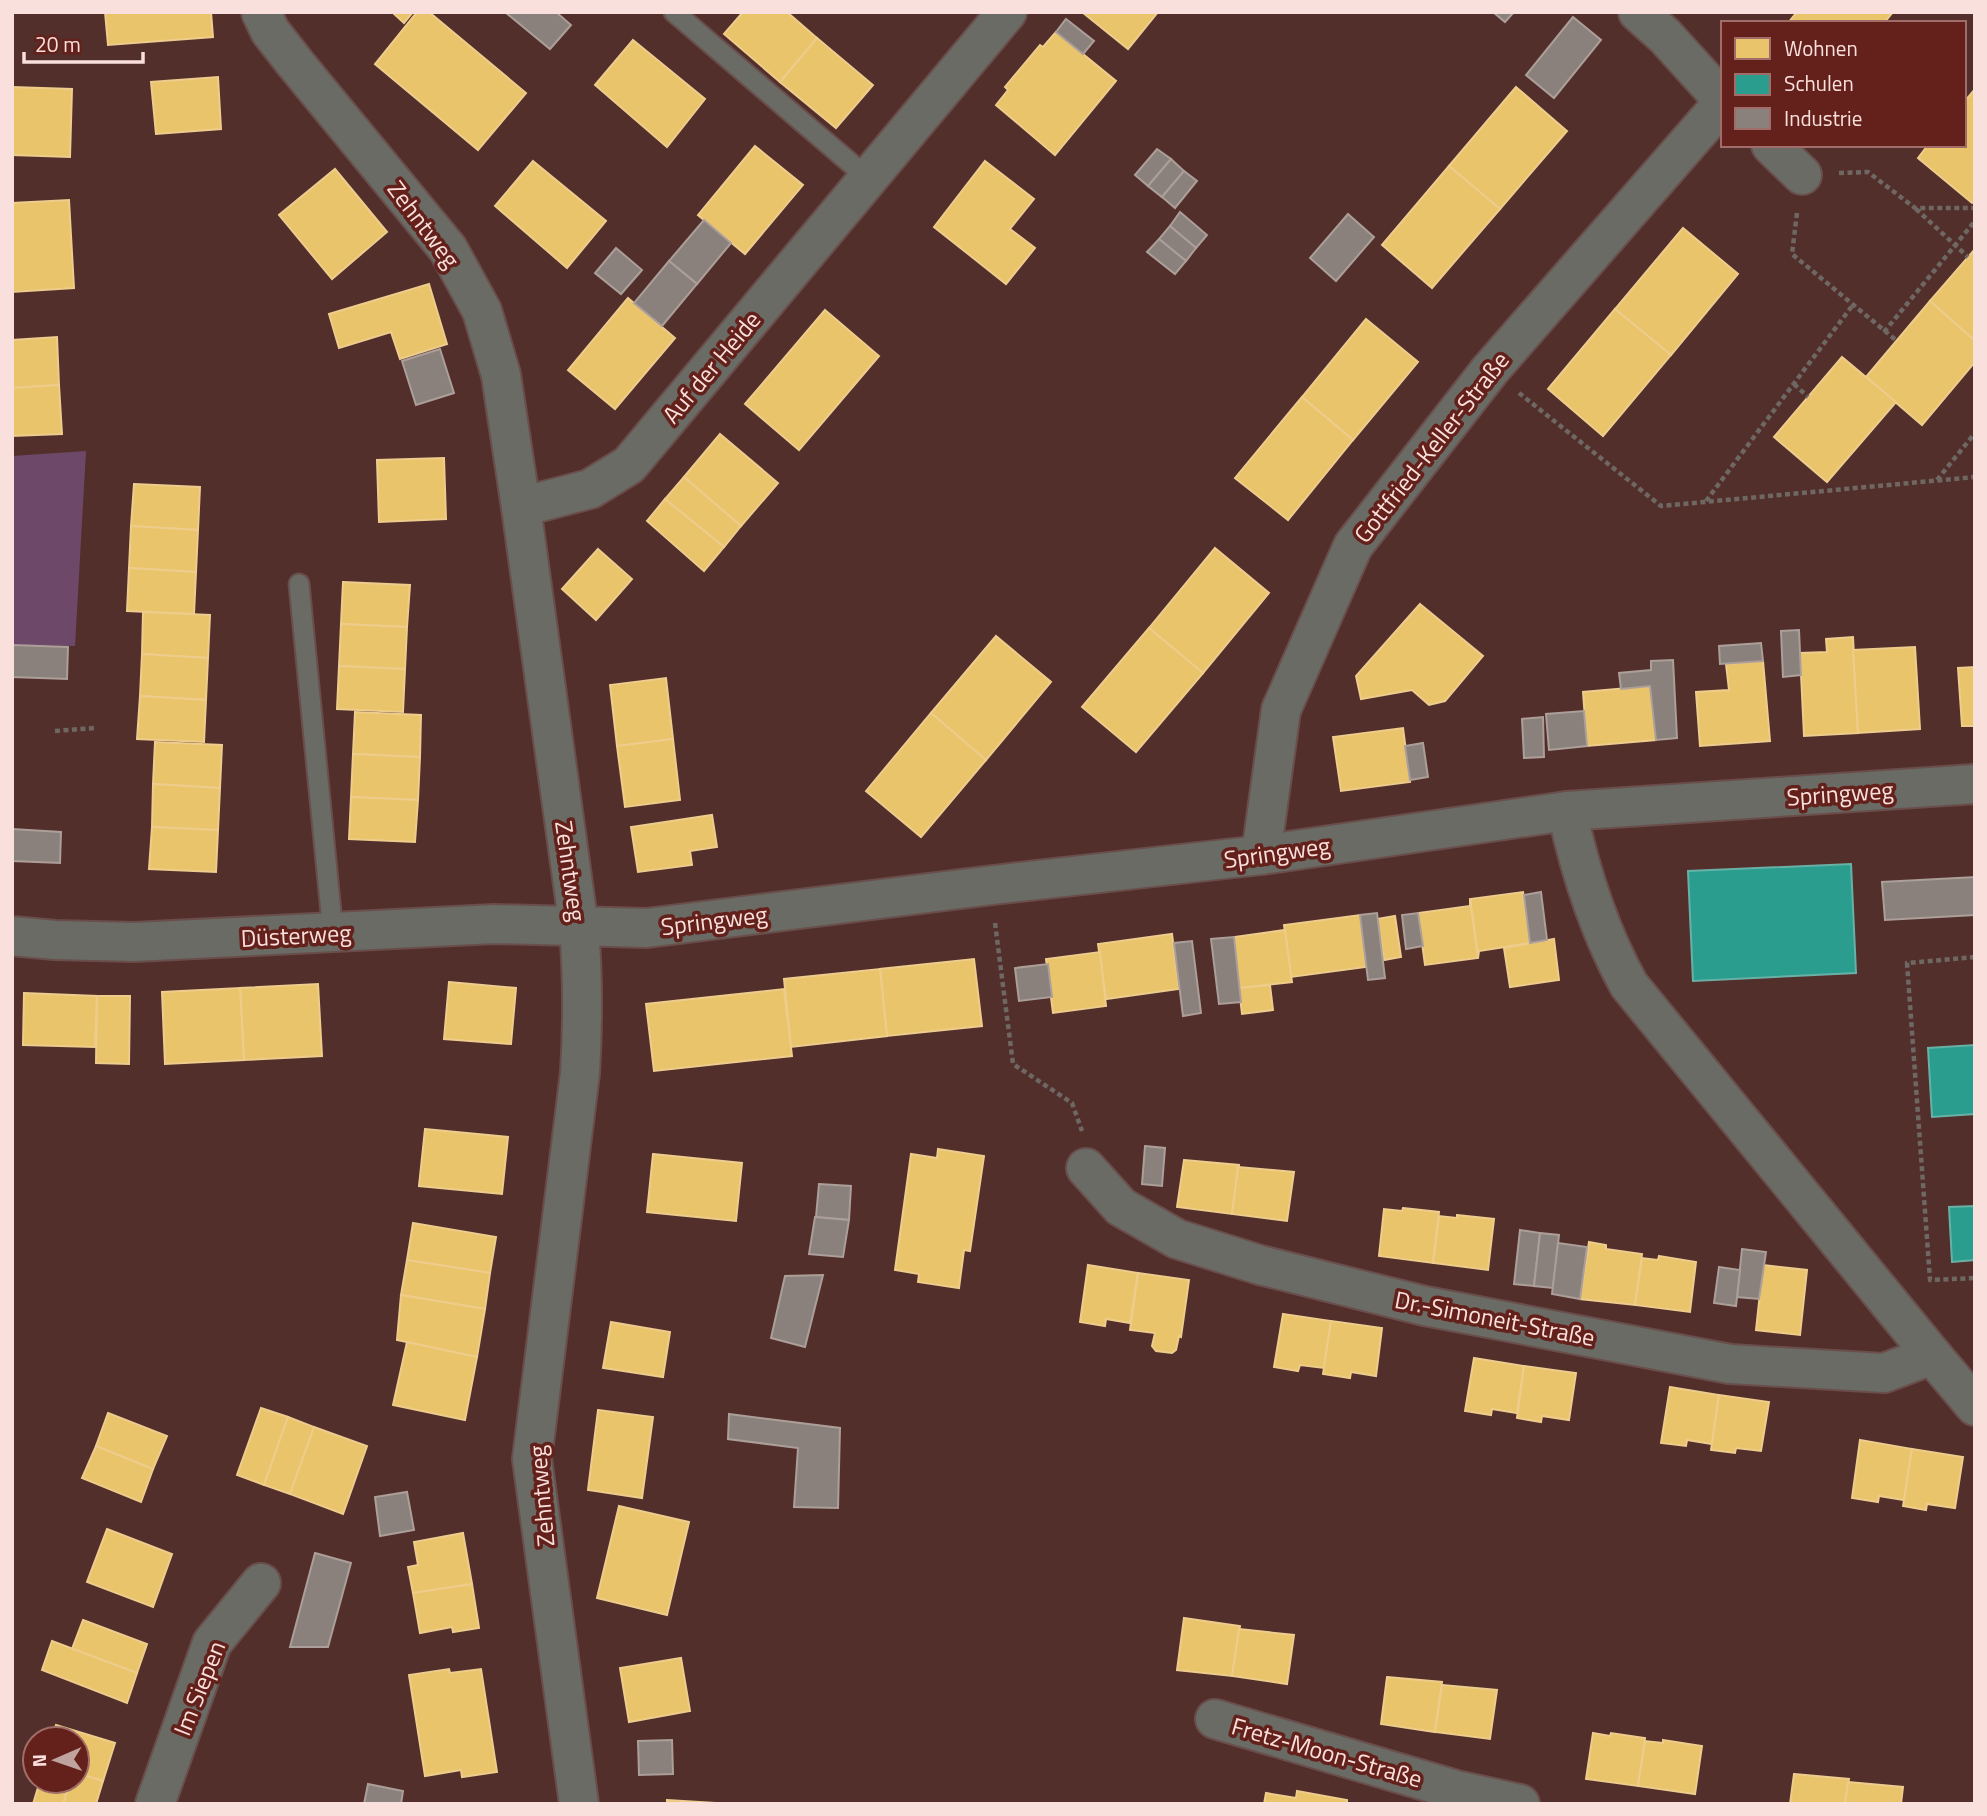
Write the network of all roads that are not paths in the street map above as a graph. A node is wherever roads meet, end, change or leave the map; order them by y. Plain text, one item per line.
1 (261, 12) edge
2 (674, 12) edge
3 (1007, 12) edge
4 (1637, 12) edge
5 (1721, 100) edge
6 (1721, 104) edge
7 (1773, 147) edge
8 (1802, 175) road end
9 (869, 179) junction
10 (522, 508) junction
11 (299, 584) dead end
12 (1975, 784) edge
13 (1567, 811) junction
14 (1261, 855) junction
15 (579, 928) junction
16 (333, 933) junction
17 (12, 936) edge
18 (1086, 1168) road end
19 (1932, 1355) junction
20 (1975, 1406) edge
21 (261, 1583) dead end
22 (1215, 1719) dead end
23 (155, 1804) edge
24 (579, 1804) edge
25 (1520, 1804) edge

1 - 10 street, Zehntweg
2 - 9 lane
3 - 9 street, Auf der Heide
4 - 5 street, Gottfried-Keller-Straße
6 - 14 street, Gottfried-Keller-Straße
7 - 8 street
9 - 10 street, Auf der Heide
10 - 15 street, Zehntweg
11 - 16 lane
12 - 13 street, Springweg
13 - 14 street, Springweg
13 - 19 street
14 - 15 street, Springweg
15 - 16 street, Düsterweg
15 - 24 street, Zehntweg
16 - 17 street, Düsterweg
18 - 19 street, Dr.-Simoneit-Straße
19 - 20 street
21 - 23 street, Im Siepen
22 - 25 street, Fretz-Moon-Straße

